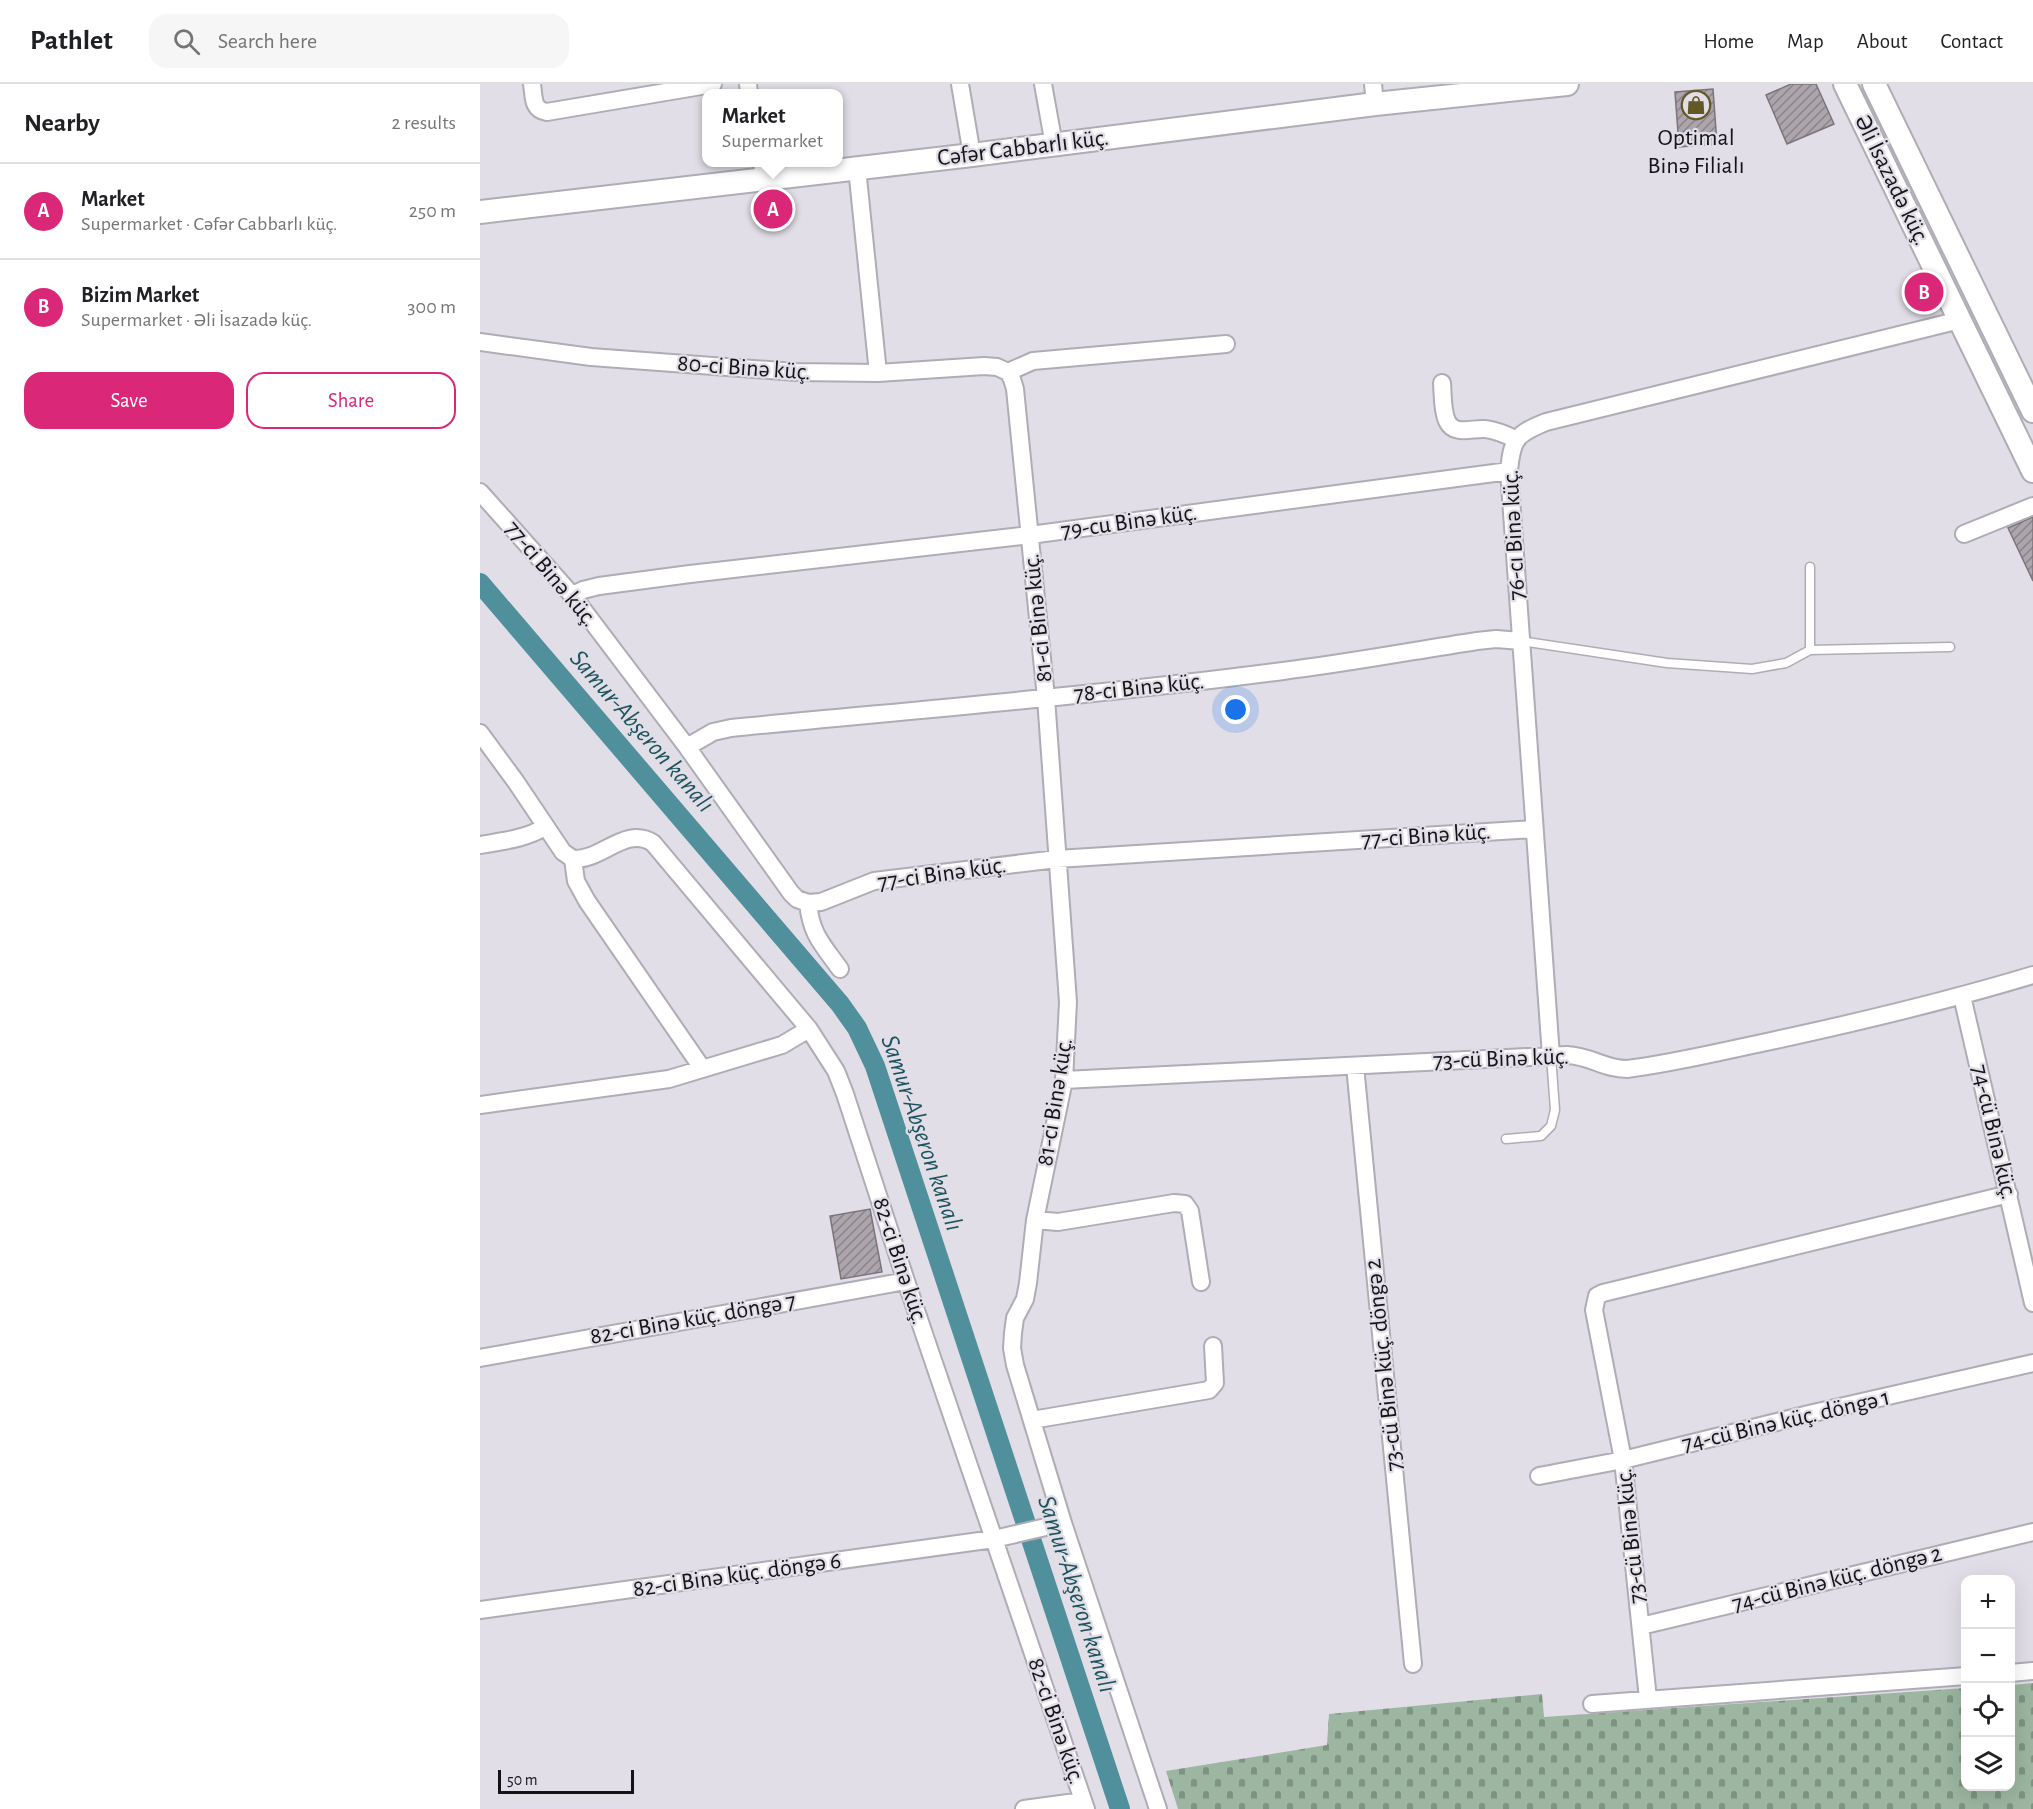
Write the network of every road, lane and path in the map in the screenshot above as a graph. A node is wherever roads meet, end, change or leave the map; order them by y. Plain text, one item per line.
1 (532, 84) edge
2 (713, 84) edge
3 (960, 84) edge
4 (1043, 84) edge
5 (1567, 84) edge
6 (1845, 84) edge
7 (1874, 84) edge
8 (1374, 94) edge
9 (1054, 145) junction
10 (972, 155) junction
11 (857, 168) junction
12 (763, 170) edge
13 (480, 212) edge
14 (1960, 320) junction
15 (480, 342) edge
16 (1226, 344) dead end
17 (1008, 372) junction
18 (878, 373) junction
19 (1442, 383) dead end
20 (2033, 411) edge
21 (1516, 440) junction
22 (1509, 471) junction
23 (2033, 471) edge
24 (480, 492) edge
25 (2033, 506) edge
26 (1964, 534) dead end
27 (1030, 535) junction
28 (1810, 567) dead end
29 (572, 595) junction
30 (1521, 641) junction
31 (1950, 647) dead end
32 (1810, 650) junction
33 (1046, 698) junction
34 (480, 734) edge
35 (687, 747) junction
36 (545, 827) junction
37 (1534, 829) junction
38 (480, 844) edge
39 (573, 859) junction
40 (1057, 859) junction
41 (808, 903) junction
42 (840, 969) dead end
43 (2033, 975) edge
44 (1962, 996) junction
45 (809, 1029) junction
46 (1551, 1056) junction
47 (1355, 1066) junction
48 (702, 1068) junction
49 (1064, 1080) junction
50 (480, 1105) edge
51 (1506, 1139) dead end
52 (2009, 1194) junction
53 (1035, 1220) junction
54 (906, 1281) junction
55 (1201, 1282) dead end
56 (2033, 1303) edge
57 (1213, 1346) dead end
58 (480, 1358) edge
59 (2033, 1363) edge
60 (1032, 1420) junction
61 (1623, 1460) junction
62 (1539, 1476) dead end
63 (1064, 1523) junction
64 (2033, 1532) edge
65 (994, 1539) junction
66 (480, 1610) edge
67 (1641, 1626) junction
68 (1413, 1664) dead end
69 (2033, 1671) edge
70 (2015, 1673) edge
71 (1961, 1676) edge
72 (1648, 1699) junction
73 (1592, 1704) dead end
74 (1085, 1805) edge
75 (1024, 1809) edge
76 (1158, 1809) edge

1 - 2 street
3 - 10 street
4 - 9 street
5 - 8 street, Cəfər Cabbarlı küç.
6 - 14 street, Əli İsazadə küç.
7 - 20 street, Əli İsazadə küç.
8 - 9 street, Cəfər Cabbarlı küç.
9 - 10 street, Cəfər Cabbarlı küç.
10 - 11 street, Cəfər Cabbarlı küç.
11 - 12 street, Cəfər Cabbarlı küç.
11 - 18 street
12 - 13 street, Cəfər Cabbarlı küç.
14 - 21 street, 76-cı Binə küç.
14 - 23 street, Əli İsazadə küç.
15 - 18 street, 80-ci Binə küç.
16 - 17 street
17 - 18 street, 80-ci Binə küç.
17 - 27 street, 81-ci Binə küç.
19 - 21 street
21 - 22 street, 76-cı Binə küç.
22 - 27 street, 79-cu Binə küç.
22 - 30 street, 76-cı Binə küç.
24 - 29 street, 77-ci Binə küç.
25 - 26 street
27 - 29 street, 79-cu Binə küç.
27 - 33 street, 81-ci Binə küç.
28 - 32 lane
29 - 35 street, 77-ci Binə küç.
30 - 32 lane
30 - 33 street, 78-ci Binə küç.
30 - 37 street, 76-cı Binə küç.
31 - 32 lane
33 - 35 street, 78-ci Binə küç.
33 - 40 street, 81-ci Binə küç.
34 - 36 street
35 - 41 street, 77-ci Binə küç.
36 - 38 street
36 - 39 street
37 - 40 street, 77-ci Binə küç.
37 - 46 street, 76-cı Binə küç.
39 - 45 street, 82-ci Binə küç.
39 - 48 street
40 - 41 street, 77-ci Binə küç.
40 - 49 street, 81-ci Binə küç.
41 - 42 street
43 - 44 street, 73-cü Binə küç.
44 - 46 street, 73-cü Binə küç.
44 - 52 street, 74-cü Binə küç.
45 - 48 street
45 - 54 street, 82-ci Binə küç.
46 - 47 street, 73-cü Binə küç.
46 - 51 lane
47 - 49 street, 73-cü Binə küç.
47 - 68 street, 73-cü Binə küç. döngə 2
48 - 50 street
49 - 53 street, 81-ci Binə küç.
52 - 56 street, 74-cü Binə küç.
52 - 61 street, 73-cü Binə küç.
53 - 55 street
53 - 60 street, 81-ci Binə küç.
54 - 58 street, 82-ci Binə küç. döngə 7
54 - 65 street, 82-ci Binə küç.
57 - 60 street
59 - 61 street, 74-cü Binə küç. döngə 1
60 - 63 street, 81-ci Binə küç.
61 - 62 street, 74-cü Binə küç. döngə 1
61 - 67 street, 73-cü Binə küç.
63 - 65 street, 82-ci Binə küç. döngə 6
63 - 76 street, 81-ci Binə küç.
64 - 67 street, 74-cü Binə küç. döngə 2
65 - 66 street, 82-ci Binə küç. döngə 6
65 - 74 street, 82-ci Binə küç.
67 - 72 street, 73-cü Binə küç.
69 - 70 street
71 - 72 street
72 - 73 street
74 - 75 street

